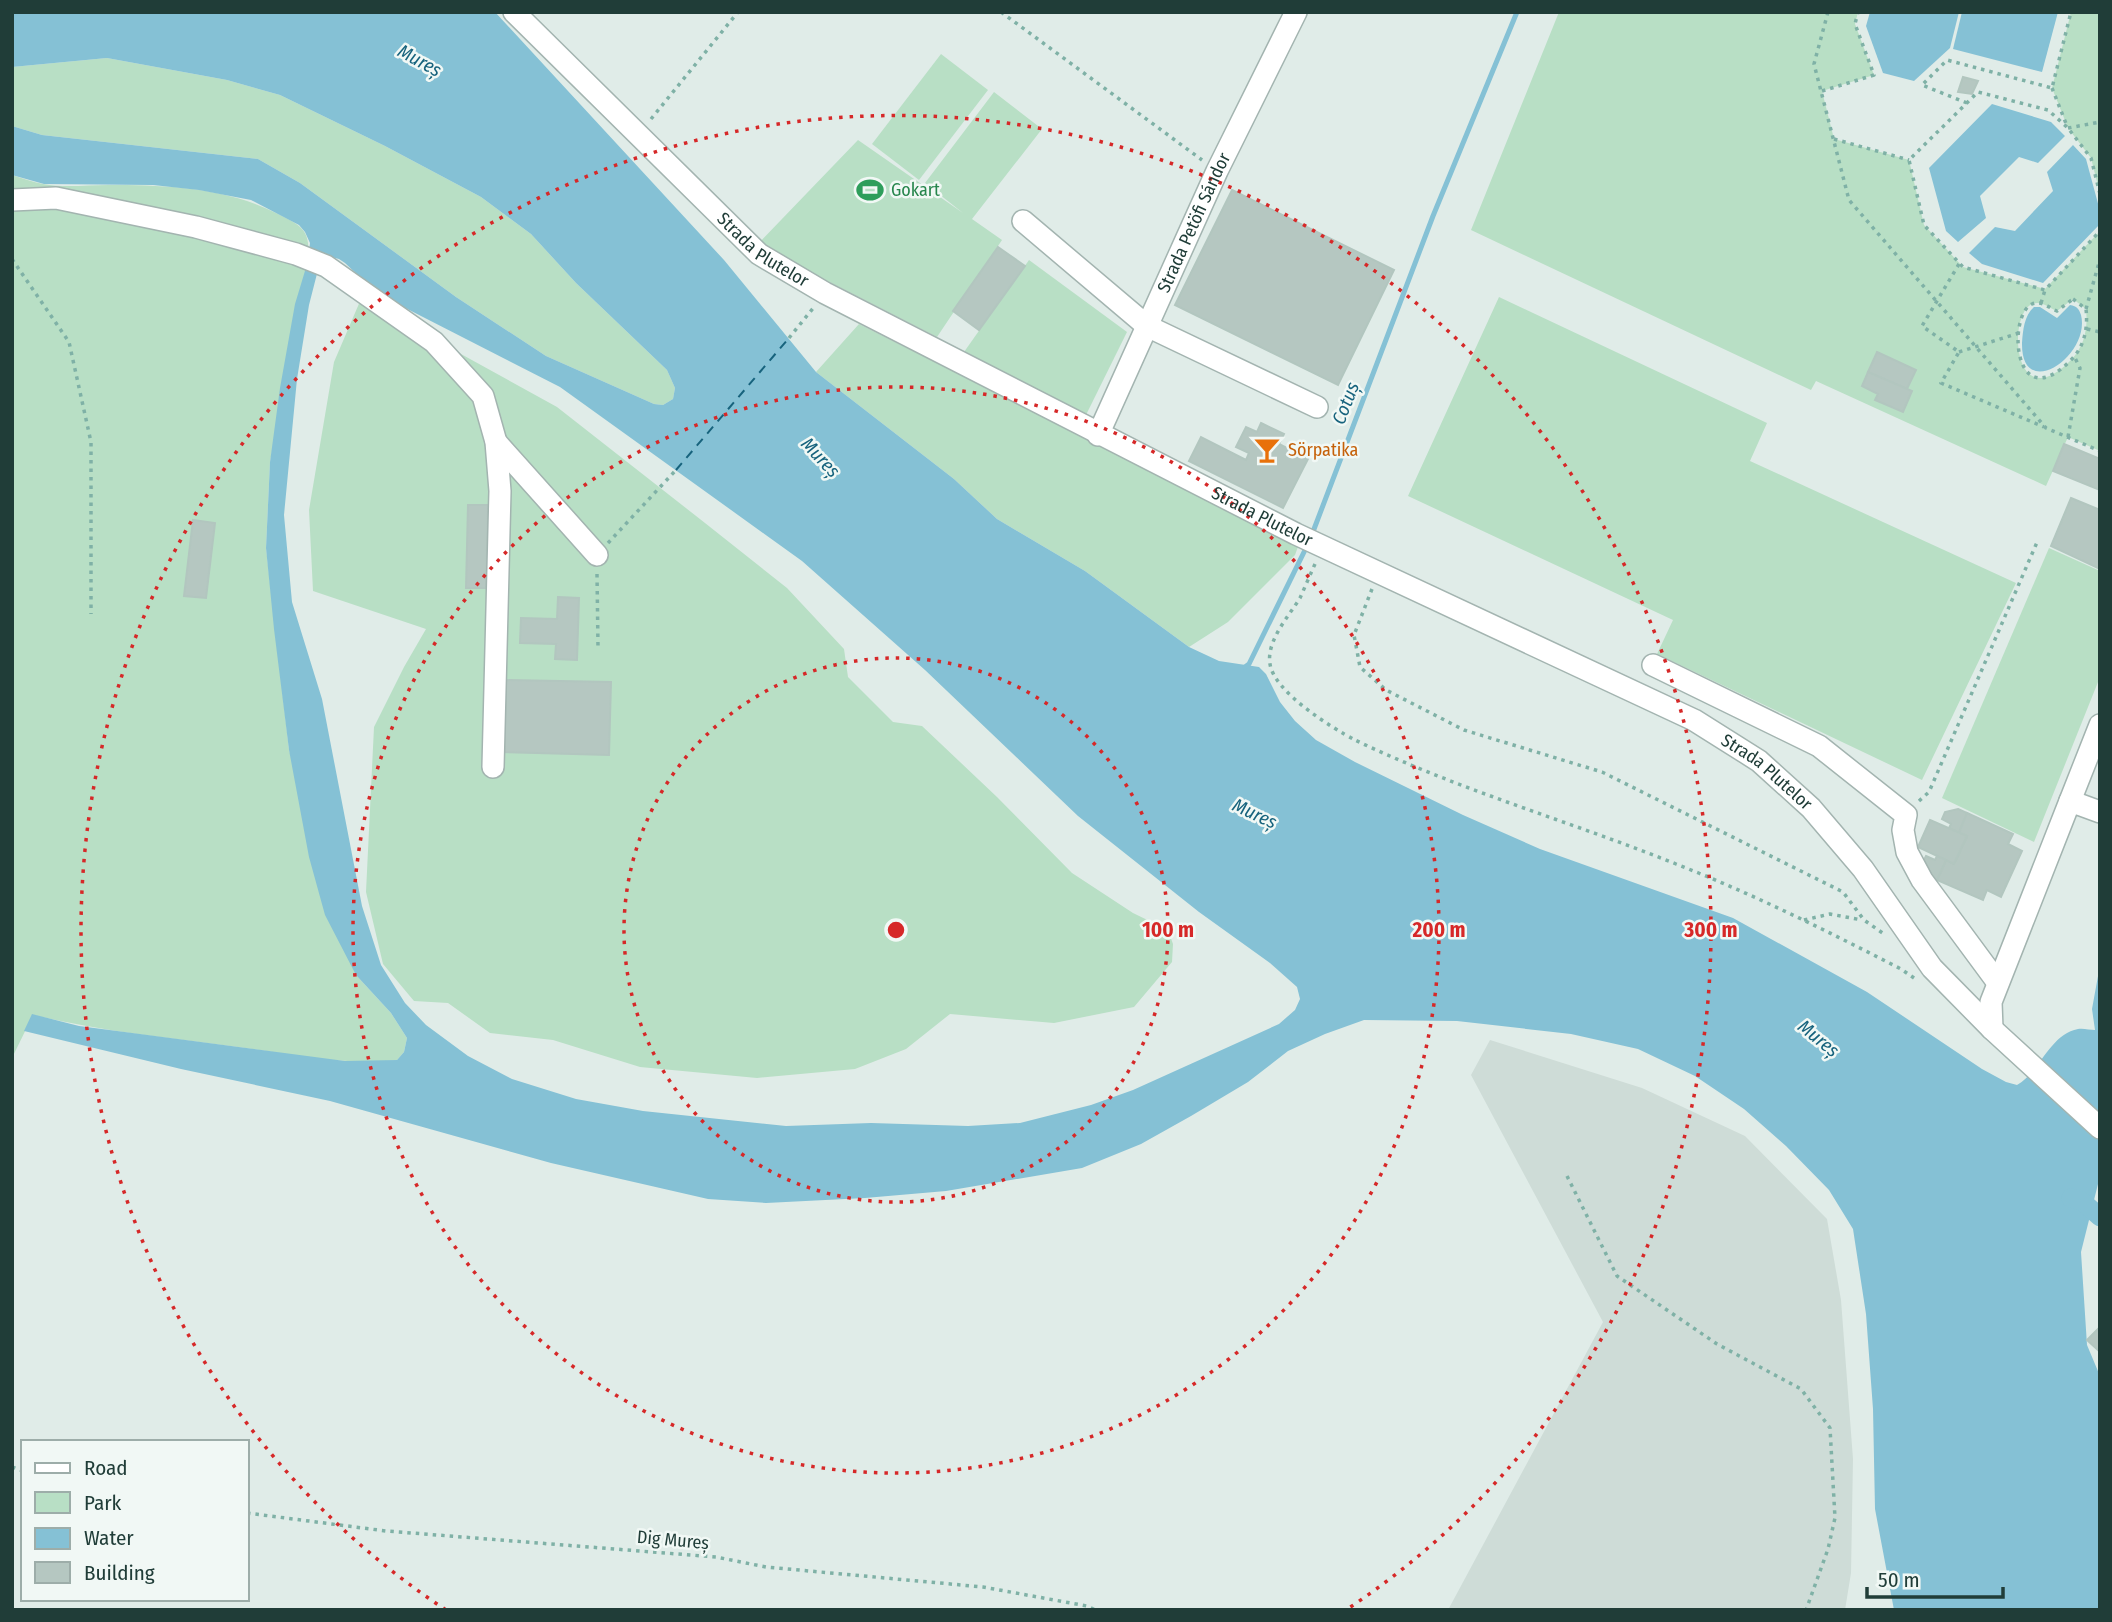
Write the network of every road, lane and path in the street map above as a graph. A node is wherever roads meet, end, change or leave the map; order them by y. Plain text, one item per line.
1 (514, 12) edge
2 (738, 12) edge
3 (1000, 12) edge
4 (1296, 12) edge
5 (1828, 12) edge
6 (1858, 12) edge
7 (2071, 12) edge
8 (2052, 88) junction
9 (1822, 91) junction
10 (1966, 103) junction
11 (2100, 122) edge
12 (2068, 128) junction
13 (638, 134) junction
14 (1833, 139) junction
15 (1909, 160) junction
16 (1217, 171) junction
17 (2100, 194) edge
18 (12, 200) edge
19 (1023, 221) dead end
20 (2100, 231) edge
21 (12, 259) edge
22 (2100, 259) edge
23 (1959, 262) junction
24 (2045, 290) junction
25 (825, 293) junction
26 (1937, 302) junction
27 (2041, 303) junction
28 (2085, 309) junction
29 (1147, 326) junction
30 (2087, 329) junction
31 (2019, 332) junction
32 (2100, 332) edge
33 (789, 338) dead end
34 (2100, 339) edge
35 (1976, 346) junction
36 (1959, 352) junction
37 (2100, 352) edge
38 (2074, 357) junction
39 (1317, 407) dead end
40 (2046, 428) junction
41 (1098, 435) junction
42 (2068, 437) junction
43 (496, 442) junction
44 (2100, 451) edge
45 (676, 470) dead end
46 (2038, 540) dead end
47 (1322, 547) junction
48 (597, 555) junction
49 (1377, 573) junction
50 (91, 614) dead end
51 (598, 648) dead end
52 (1653, 665) dead end
53 (2100, 725) edge
54 (493, 767) dead end
55 (2070, 801) junction
56 (2100, 812) edge
57 (1906, 816) junction
58 (1804, 920) junction
59 (1864, 920) junction
60 (1887, 936) dead end
61 (1919, 982) dead end
62 (1998, 984) junction
63 (1992, 1029) junction
64 (2100, 1128) edge
65 (1567, 1176) dead end
66 (248, 1513) edge
67 (1095, 1610) edge
68 (1806, 1610) edge

1 - 13 street, Strada Plutelor
2 - 13 path
3 - 16 path
4 - 16 street, Strada Petöfi Sándor
5 - 9 path
6 - 9 path
7 - 8 path
8 - 10 path
8 - 12 path
9 - 14 path
10 - 12 path
10 - 15 path
11 - 12 path
12 - 17 path
13 - 25 street, Strada Plutelor
14 - 15 path
14 - 26 path
15 - 23 path
16 - 29 street, Strada Petöfi Sándor
18 - 43 street
19 - 29 street
20 - 24 path
21 - 50 path
22 - 28 path
23 - 24 path
23 - 26 path
24 - 27 path
25 - 33 path
25 - 41 street, Strada Plutelor
26 - 35 path
26 - 36 path
27 - 28 path
27 - 31 path
28 - 30 path
29 - 39 street
29 - 41 street, Strada Petöfi Sándor
30 - 32 path
30 - 38 path
31 - 35 path
31 - 38 path
34 - 37 path
35 - 36 path
35 - 40 path
36 - 40 path
38 - 42 path
40 - 42 path
41 - 47 street, Strada Plutelor
42 - 44 path
43 - 48 street
43 - 54 street
45 - 48 path
46 - 57 path
47 - 49 street, Strada Plutelor
47 - 58 path
48 - 51 path
49 - 59 path
49 - 63 street, Strada Plutelor
52 - 57 street
53 - 55 street
55 - 56 street
55 - 62 street
57 - 62 street
58 - 59 path
58 - 61 path
59 - 60 path
62 - 63 street
63 - 64 street, Strada Plutelor
65 - 68 path
66 - 67 path, Dig Mureș

